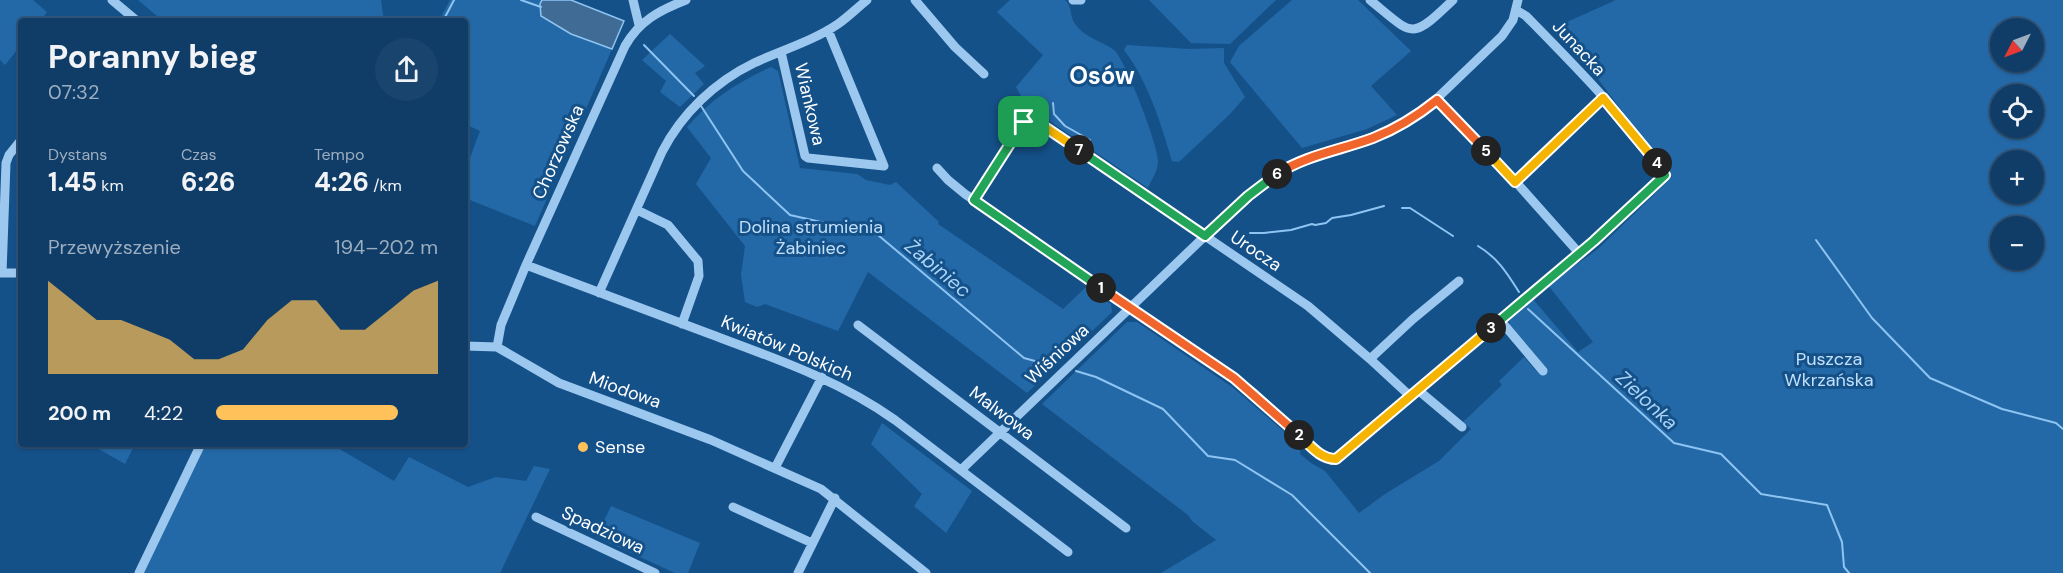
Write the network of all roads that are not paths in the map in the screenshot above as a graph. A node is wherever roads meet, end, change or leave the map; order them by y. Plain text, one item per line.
1 (112, 0) edge
2 (633, 0) edge
3 (686, 0) edge
4 (867, 0) edge
5 (915, 0) edge
6 (1370, 0) edge
7 (1453, 0) edge
8 (1518, 0) edge
9 (1516, 10) junction
10 (133, 18) edge
11 (639, 25) junction
12 (828, 30) junction
13 (781, 52) junction
14 (984, 74) dead end
15 (1603, 98) junction
16 (1437, 100) junction
17 (18, 144) edge
18 (884, 166) junction
19 (937, 168) dead end
20 (889, 177) dead end
21 (1515, 182) junction
22 (974, 200) junction
23 (637, 210) junction
24 (1205, 236) junction
25 (1579, 253) junction
26 (526, 265) junction
27 (1, 273) edge
28 (18, 273) edge
29 (1459, 281) dead end
30 (599, 293) junction
31 (1130, 308) junction
32 (1500, 320) junction
33 (682, 324) junction
34 (858, 325) dead end
35 (468, 346) edge
36 (497, 347) junction
37 (1370, 359) junction
38 (1543, 371) dead end
39 (822, 377) junction
40 (1414, 393) junction
41 (1462, 427) dead end
42 (999, 432) junction
43 (200, 447) edge
44 (775, 468) junction
45 (961, 470) junction
46 (835, 498) junction
47 (733, 507) dead end
48 (536, 518) dead end
49 (1126, 528) dead end
50 (812, 543) junction
51 (1068, 552) dead end
52 (139, 573) edge
53 (655, 573) edge
54 (798, 573) edge
55 (926, 573) edge

1 - 10 street
2 - 11 street
3 - 11 street, Chorzowska
4 - 12 street
5 - 14 street
6 - 7 street
8 - 9 street
9 - 15 street, Junacka
9 - 16 street, Wiśniowa
11 - 26 street, Chorzowska
12 - 13 street
12 - 18 street
13 - 18 street, Wiankowa
13 - 23 street
15 - 21 street
15 - 25 street, Junacka
16 - 21 street
16 - 24 street, Wiśniowa
17 - 27 street
18 - 20 street
19 - 22 street
21 - 25 street
22 - 24 street, Urocza
22 - 31 street
23 - 30 street
23 - 33 street
24 - 31 street, Wiśniowa
24 - 37 street, Urocza
25 - 32 street
26 - 30 street, Kwiatów Polskich
26 - 36 street, Chorzowska
27 - 28 street
29 - 37 street
30 - 33 street, Kwiatów Polskich
31 - 40 street
31 - 42 street, Wiśniowa
32 - 38 street
32 - 40 street
33 - 39 street, Kwiatów Polskich
34 - 42 street, Malwowa
35 - 36 street, Miodowa
36 - 44 street, Miodowa
37 - 40 street, Urocza
39 - 44 street
39 - 45 street, Kwiatów Polskich
40 - 41 street, Urocza
42 - 45 street, Wiśniowa
42 - 49 street, Malwowa
43 - 52 street
44 - 46 street, Miodowa
45 - 51 street, Kwiatów Polskich
46 - 50 street
46 - 55 street, Miodowa
47 - 50 street
48 - 53 street, Spadziowa
50 - 54 street

